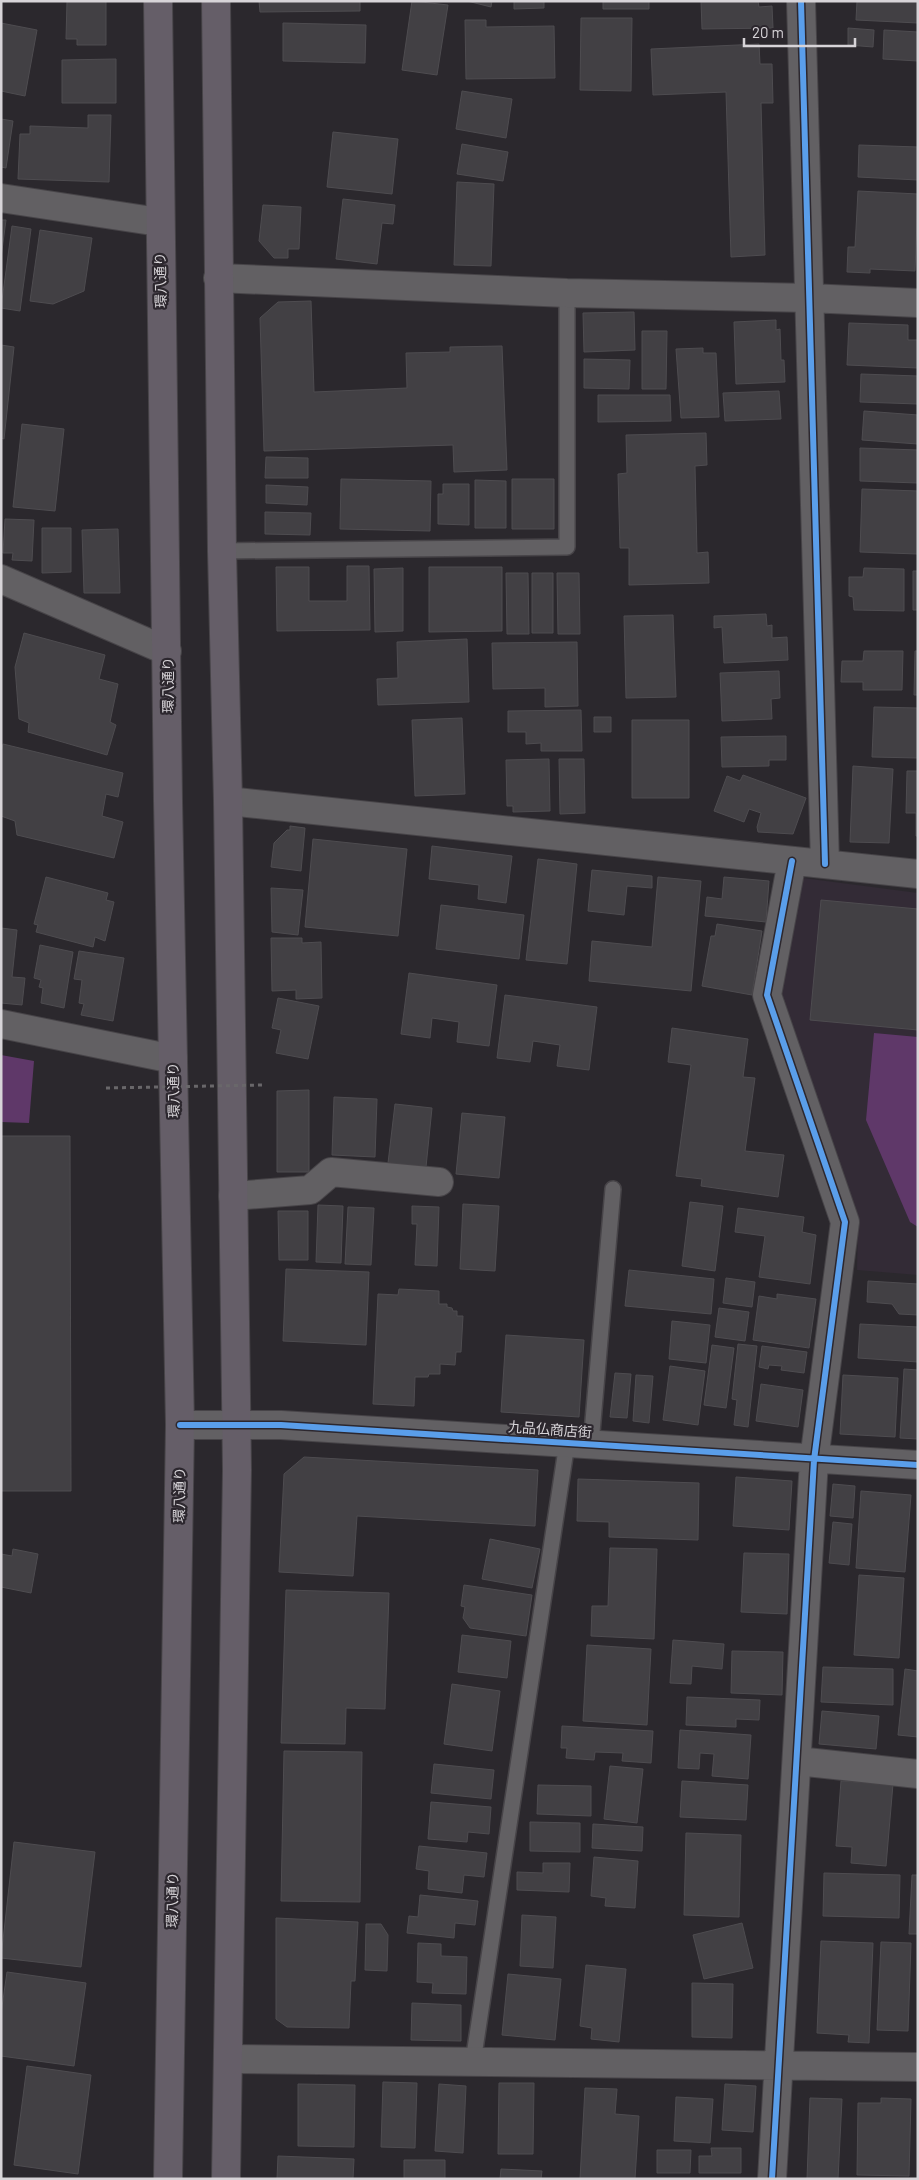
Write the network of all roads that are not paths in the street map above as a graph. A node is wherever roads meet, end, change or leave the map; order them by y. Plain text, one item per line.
1 (158, 1) edge
2 (216, 1) edge
3 (802, 1) edge
4 (1, 198) edge
5 (159, 222) junction
6 (218, 278) junction
7 (567, 293) junction
8 (809, 298) junction
9 (918, 303) edge
10 (222, 551) junction
11 (1, 579) edge
12 (167, 651) junction
13 (228, 801) junction
14 (792, 861) junction
15 (825, 864) junction
16 (918, 874) edge
17 (1, 1024) edge
18 (173, 1058) junction
19 (439, 1182) dead end
20 (613, 1189) dead end
21 (233, 1196) junction
22 (180, 1425) junction
23 (236, 1426) junction
24 (579, 1444) junction
25 (814, 1460) junction
26 (918, 1465) edge
27 (797, 1761) junction
28 (918, 1774) edge
29 (228, 2059) junction
30 (473, 2062) junction
31 (778, 2066) junction
32 (918, 2067) edge
33 (168, 2179) edge
34 (226, 2179) edge
35 (772, 2179) edge

1 - 5 main road, 環八通り
2 - 6 main road
3 - 8 street
4 - 5 street
5 - 12 main road, 環八通り
6 - 7 street
6 - 10 main road
7 - 8 street
7 - 10 lane
8 - 9 street
8 - 15 street
10 - 13 main road
11 - 12 street
12 - 18 main road, 環八通り
13 - 14 street
13 - 21 main road
14 - 15 street
14 - 25 street
15 - 16 street
17 - 18 street
18 - 22 main road, 環八通り
19 - 21 street
20 - 24 lane
21 - 23 main road
22 - 23 street, 九品仏商店街
22 - 33 main road, 環八通り
23 - 24 street, 九品仏商店街
23 - 29 main road
24 - 25 street, 九品仏商店街
24 - 30 lane
25 - 26 street, 九品仏商店街
25 - 27 street
27 - 28 street
27 - 31 street
29 - 30 street
29 - 34 main road
30 - 31 street
31 - 32 street
31 - 35 street

